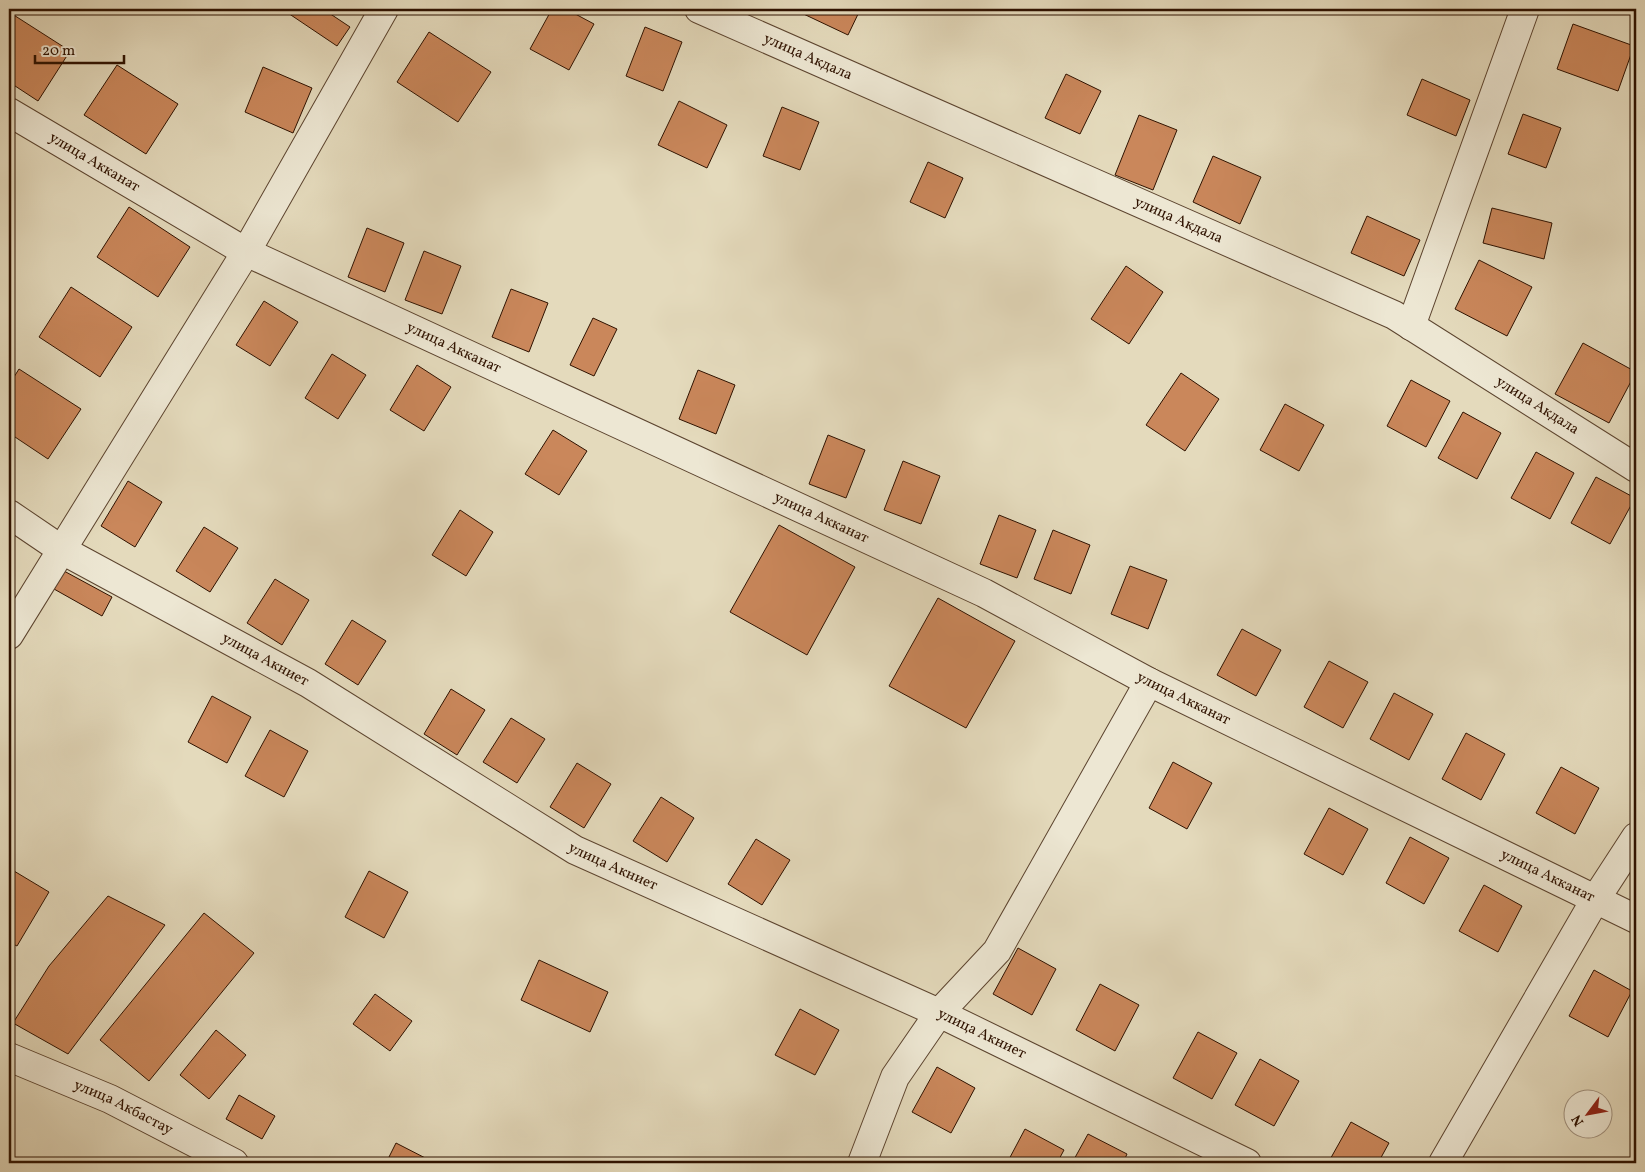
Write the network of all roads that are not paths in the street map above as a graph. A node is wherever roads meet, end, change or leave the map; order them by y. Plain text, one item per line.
1 (384, 9) edge
2 (699, 9) edge
3 (1525, 9) edge
4 (9, 112) edge
5 (246, 252) junction
6 (1411, 326) junction
7 (1636, 468) edge
8 (9, 514) edge
9 (62, 550) junction
10 (9, 635) edge
11 (1149, 682) junction
12 (1636, 837) edge
13 (1595, 900) junction
14 (1636, 919) edge
15 (939, 1013) junction
16 (9, 1057) edge
17 (234, 1163) edge
18 (862, 1163) edge
19 (1247, 1163) edge
20 (1443, 1163) edge

1 - 5 street
2 - 6 street, улица Акдала
3 - 6 street
4 - 5 street, улица Акканат
5 - 9 street
5 - 11 street, улица Акканат
6 - 7 street, улица Акдала
8 - 9 street, улица Акниет
9 - 10 street
9 - 15 street, улица Акниет
11 - 13 street, улица Акканат
11 - 15 street
12 - 13 street
13 - 14 street, улица Акканат
13 - 20 street
15 - 18 street
15 - 19 street, улица Акниет
16 - 17 street, улица Акбастау

